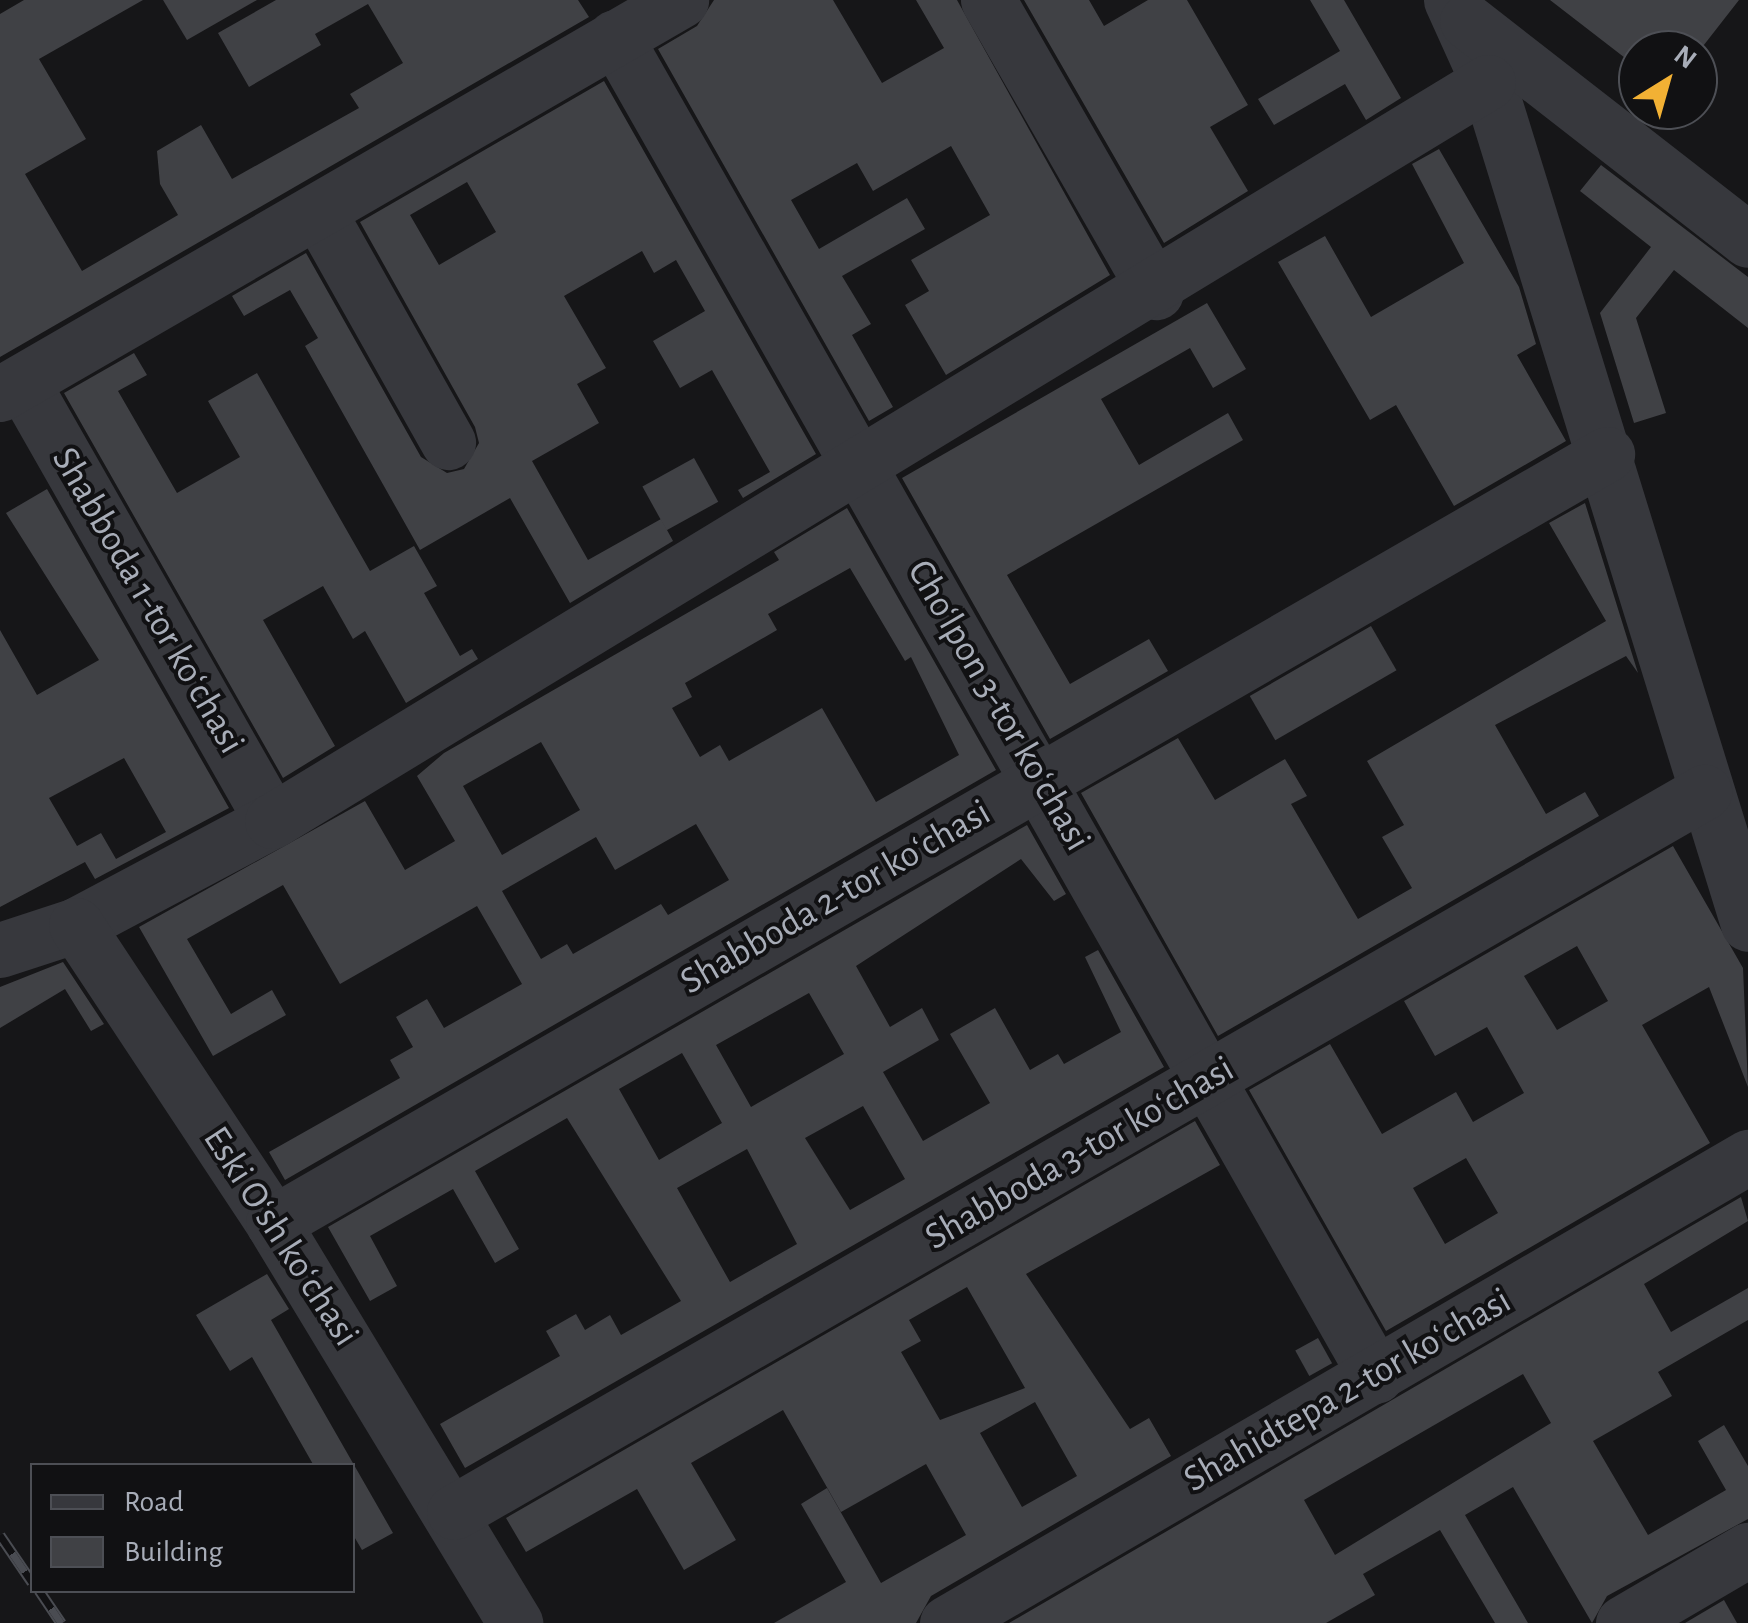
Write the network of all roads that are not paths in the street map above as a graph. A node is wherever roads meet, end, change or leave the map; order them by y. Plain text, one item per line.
1 (681, 0) edge
2 (988, 0) edge
3 (1459, 11) edge
4 (615, 37) junction
5 (1488, 82) junction
6 (319, 213) junction
7 (1748, 240) edge
8 (1156, 292) junction
9 (11, 388) edge
10 (448, 442) dead end
11 (1607, 454) junction
12 (863, 468) junction
13 (1041, 780) junction
14 (1704, 792) junction
15 (272, 821) junction
16 (1744, 892) edge
17 (76, 925) junction
18 (0, 950) edge
19 (1209, 1082) junction
20 (1748, 1157) edge
21 (273, 1224) junction
22 (1376, 1376) junction
23 (454, 1512) junction
24 (1748, 1550) edge
25 (514, 1623) edge
26 (947, 1623) edge
27 (1623, 1623) edge

1 - 4 street
2 - 8 street
3 - 5 street
3 - 7 street
4 - 6 street
4 - 12 street, Cho‘lpon 3-tor koʻchasi
5 - 8 street
5 - 11 street
6 - 9 street
6 - 10 street
8 - 12 street
9 - 15 street, Shabboda 1-tor koʻchasi
11 - 13 street, Shabboda 2-tor koʻchasi
11 - 14 street
12 - 13 street, Cho‘lpon 3-tor koʻchasi
12 - 15 street
13 - 19 street, Cho‘lpon 3-tor koʻchasi
13 - 21 street, Shabboda 2-tor koʻchasi
14 - 16 street
14 - 19 street, Shabboda 3-tor koʻchasi
15 - 17 street
17 - 18 street
17 - 21 street, Eski Oʻsh koʻchasi
19 - 22 street, Cho‘lpon 3-tor koʻchasi
19 - 23 street, Shabboda 3-tor koʻchasi
20 - 22 street, Shahidtepa 2-tor koʻchasi
21 - 23 street, Eski Oʻsh koʻchasi
22 - 26 street, Shahidtepa 2-tor koʻchasi
23 - 25 street, Eski Oʻsh koʻchasi
24 - 27 street

